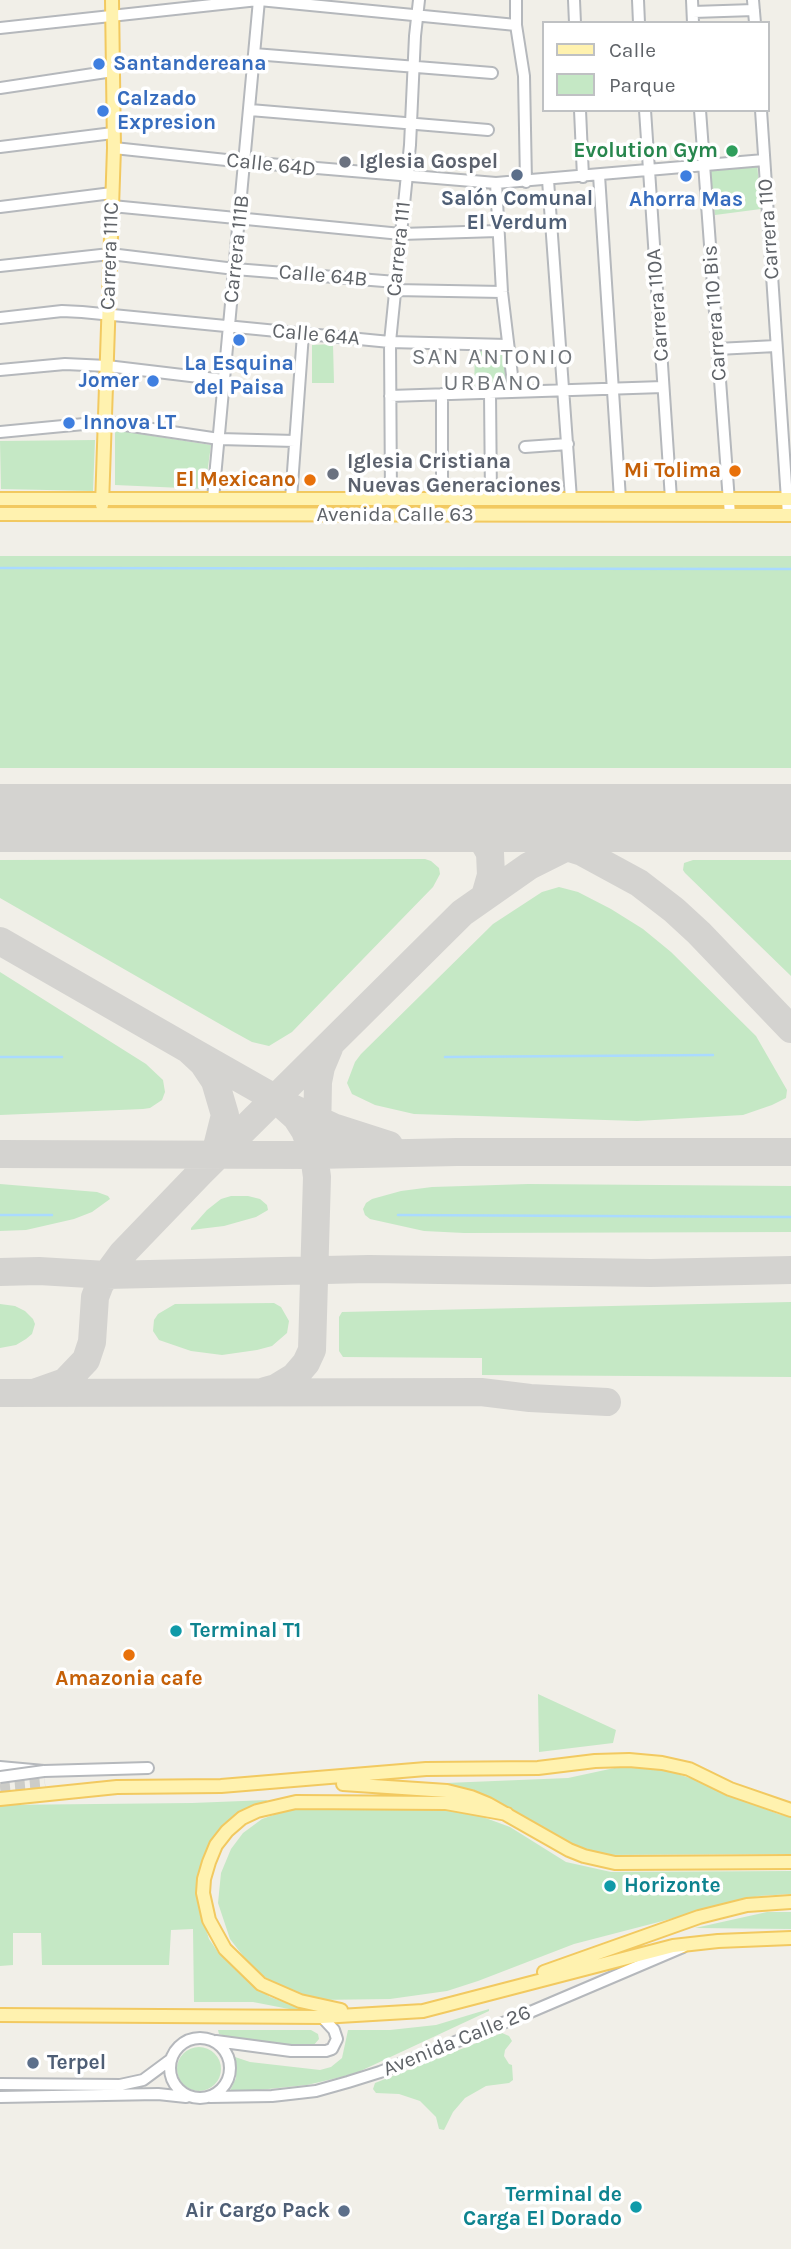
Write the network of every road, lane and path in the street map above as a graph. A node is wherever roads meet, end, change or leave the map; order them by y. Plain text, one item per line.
1 (112, 0) edge
2 (259, 0) edge
3 (419, 0) edge
4 (516, 0) edge
5 (574, 0) edge
6 (638, 0) edge
7 (692, 0) edge
8 (754, 5) edge
9 (112, 14) junction
10 (418, 15) junction
11 (693, 18) edge
12 (575, 21) edge
13 (639, 21) edge
14 (516, 25) junction
15 (0, 28) edge
16 (254, 54) junction
17 (414, 67) junction
18 (113, 71) junction
19 (492, 74) dead end
20 (0, 88) edge
21 (250, 110) junction
22 (580, 112) edge
23 (645, 112) edge
24 (700, 112) edge
25 (761, 112) edge
26 (411, 125) junction
27 (488, 130) dead end
28 (114, 133) junction
29 (0, 146) edge
30 (114, 148) junction
31 (764, 160) junction
32 (245, 162) junction
33 (704, 166) junction
34 (649, 171) junction
35 (599, 175) junction
36 (407, 177) junction
37 (583, 177) junction
38 (548, 180) junction
39 (526, 182) junction
40 (496, 183) junction
41 (112, 200) junction
42 (0, 207) edge
43 (239, 220) junction
44 (498, 231) junction
45 (401, 234) junction
46 (110, 254) junction
47 (0, 266) edge
48 (234, 269) junction
49 (396, 286) junction
50 (502, 292) junction
51 (108, 314) junction
52 (0, 318) edge
53 (229, 327) junction
54 (303, 334) junction
55 (390, 342) junction
56 (507, 345) junction
57 (776, 346) junction
58 (717, 349) junction
59 (107, 366) junction
60 (0, 370) edge
61 (224, 380) junction
62 (663, 387) junction
63 (613, 389) junction
64 (563, 390) junction
65 (514, 392) junction
66 (490, 393) junction
67 (442, 394) junction
68 (390, 396) junction
69 (105, 422) junction
70 (0, 432) edge
71 (219, 439) junction
72 (295, 441) junction
73 (568, 444) junction
74 (525, 447) dead end
75 (0, 499) edge
76 (103, 499) junction
77 (213, 499) junction
78 (291, 499) junction
79 (391, 499) junction
80 (442, 499) junction
81 (491, 499) junction
82 (571, 499) junction
83 (620, 499) junction
84 (671, 499) junction
85 (729, 499) junction
86 (789, 499) edge
87 (102, 513) junction
88 (0, 514) edge
89 (730, 515) junction
90 (790, 515) edge
91 (0, 1767) edge
92 (148, 1768) dead end
93 (44, 1771) junction
94 (0, 1776) edge
95 (303, 1781) junction
96 (0, 1799) edge
97 (791, 1810) edge
98 (507, 1814) junction
99 (791, 1862) edge
100 (791, 1902) edge
101 (791, 1938) edge
102 (695, 1943) junction
103 (468, 2000) junction
104 (1, 2015) edge
105 (377, 2015) junction
106 (323, 2017) junction
107 (213, 2040) junction
108 (170, 2060) junction
109 (0, 2084) edge
110 (0, 2097) edge
111 (189, 2097) junction
112 (210, 2097) junction

1 - 9 main road, Carrera 111C
2 - 9 street
2 - 10 street
2 - 16 street, Carrera 111B
3 - 10 street, Carrera 111
4 - 14 street
5 - 12 street
6 - 13 street
7 - 11 street
8 - 11 street
9 - 15 street
9 - 18 main road, Carrera 111C
10 - 14 street
10 - 17 street, Carrera 111
14 - 39 street
16 - 17 street
16 - 21 street, Carrera 111B
17 - 19 street
17 - 26 street, Carrera 111
18 - 20 street
18 - 28 main road, Carrera 111C
21 - 26 street
21 - 32 street, Carrera 111B
22 - 37 street
23 - 34 street, Carrera 110A
24 - 33 street, Carrera 110 Bis
25 - 31 street, Carrera 110
26 - 27 street
26 - 36 street, Carrera 111
28 - 29 street
28 - 30 main road, Carrera 111C
30 - 32 street, Calle 64D
30 - 41 main road, Carrera 111C
31 - 33 street, Calle 64D
31 - 57 street, Carrera 110
32 - 36 street, Calle 64D
32 - 43 street, Carrera 111B
33 - 34 street, Calle 64D
33 - 58 street, Carrera 110 Bis
34 - 35 street, Calle 64D
34 - 62 street, Carrera 110A
35 - 37 street, Calle 64D
35 - 63 street
36 - 40 street, Calle 64D
36 - 45 street, Carrera 111
37 - 38 street, Calle 64D
38 - 39 street, Calle 64D
38 - 64 street
39 - 40 street, Calle 64D
40 - 44 street
41 - 42 street
41 - 43 street
41 - 46 main road, Carrera 111C
43 - 45 street
43 - 48 street, Carrera 111B
44 - 45 street
44 - 50 street
45 - 49 street, Carrera 111
46 - 47 street, Calle 64B
46 - 48 street, Calle 64B
46 - 51 main road, Carrera 111C
48 - 49 street, Calle 64B
48 - 53 street, Carrera 111B
49 - 50 street, Calle 64B
49 - 55 street, Carrera 111
50 - 56 street
51 - 52 street, Calle 64A
51 - 53 street, Calle 64A
51 - 59 main road, Carrera 111C
53 - 54 street, Calle 64A
53 - 61 street, Carrera 111B
54 - 55 street, Calle 64A
54 - 72 street
55 - 56 street, Calle 64A
55 - 68 street, Carrera 111
56 - 65 street
57 - 58 street
57 - 86 street, Carrera 110
58 - 85 street, Carrera 110 Bis
59 - 60 street
59 - 61 street
59 - 69 main road, Carrera 111C
61 - 71 street, Carrera 111B
62 - 63 street
62 - 84 street, Carrera 110A
63 - 64 street
63 - 83 street
64 - 65 street
64 - 73 street
65 - 66 street
66 - 67 street
66 - 81 street
67 - 68 street
67 - 80 street
68 - 79 street, Carrera 111
69 - 70 street
69 - 71 street
69 - 76 main road, Carrera 111C
71 - 72 street
71 - 77 street, Carrera 111B
72 - 78 street
73 - 74 street
73 - 82 street
75 - 76 main road, Avenida Calle 63
76 - 77 main road, Avenida Calle 63
76 - 87 main road, Carrera 111C
77 - 78 main road, Avenida Calle 63
78 - 79 main road, Avenida Calle 63
79 - 80 main road, Avenida Calle 63
80 - 81 main road, Avenida Calle 63
81 - 82 main road, Avenida Calle 63
82 - 83 main road, Avenida Calle 63
83 - 84 main road, Avenida Calle 63
84 - 85 main road, Avenida Calle 63
85 - 86 main road, Avenida Calle 63
85 - 89 street, Carrera 110 Bis
86 - 90 street, Carrera 110
87 - 88 main road, Avenida Calle 63
87 - 89 main road, Avenida Calle 63
89 - 90 main road, Avenida Calle 63
91 - 93 street, bridge
92 - 93 street
93 - 94 street, bridge
95 - 96 main road
95 - 97 main road
95 - 98 main road
98 - 99 main road
98 - 105 main road
100 - 103 main road, Avenida Calle 26
101 - 102 main road, Avenida Calle 26
102 - 103 main road, Avenida Calle 26
102 - 112 street, Avenida Calle 26
103 - 105 main road, Avenida Calle 26
104 - 106 main road, Avenida Calle 26
105 - 106 main road, Avenida Calle 26
106 - 107 street
107 - 108 street
107 - 112 street
108 - 109 street
108 - 111 street
110 - 111 street
111 - 112 street

